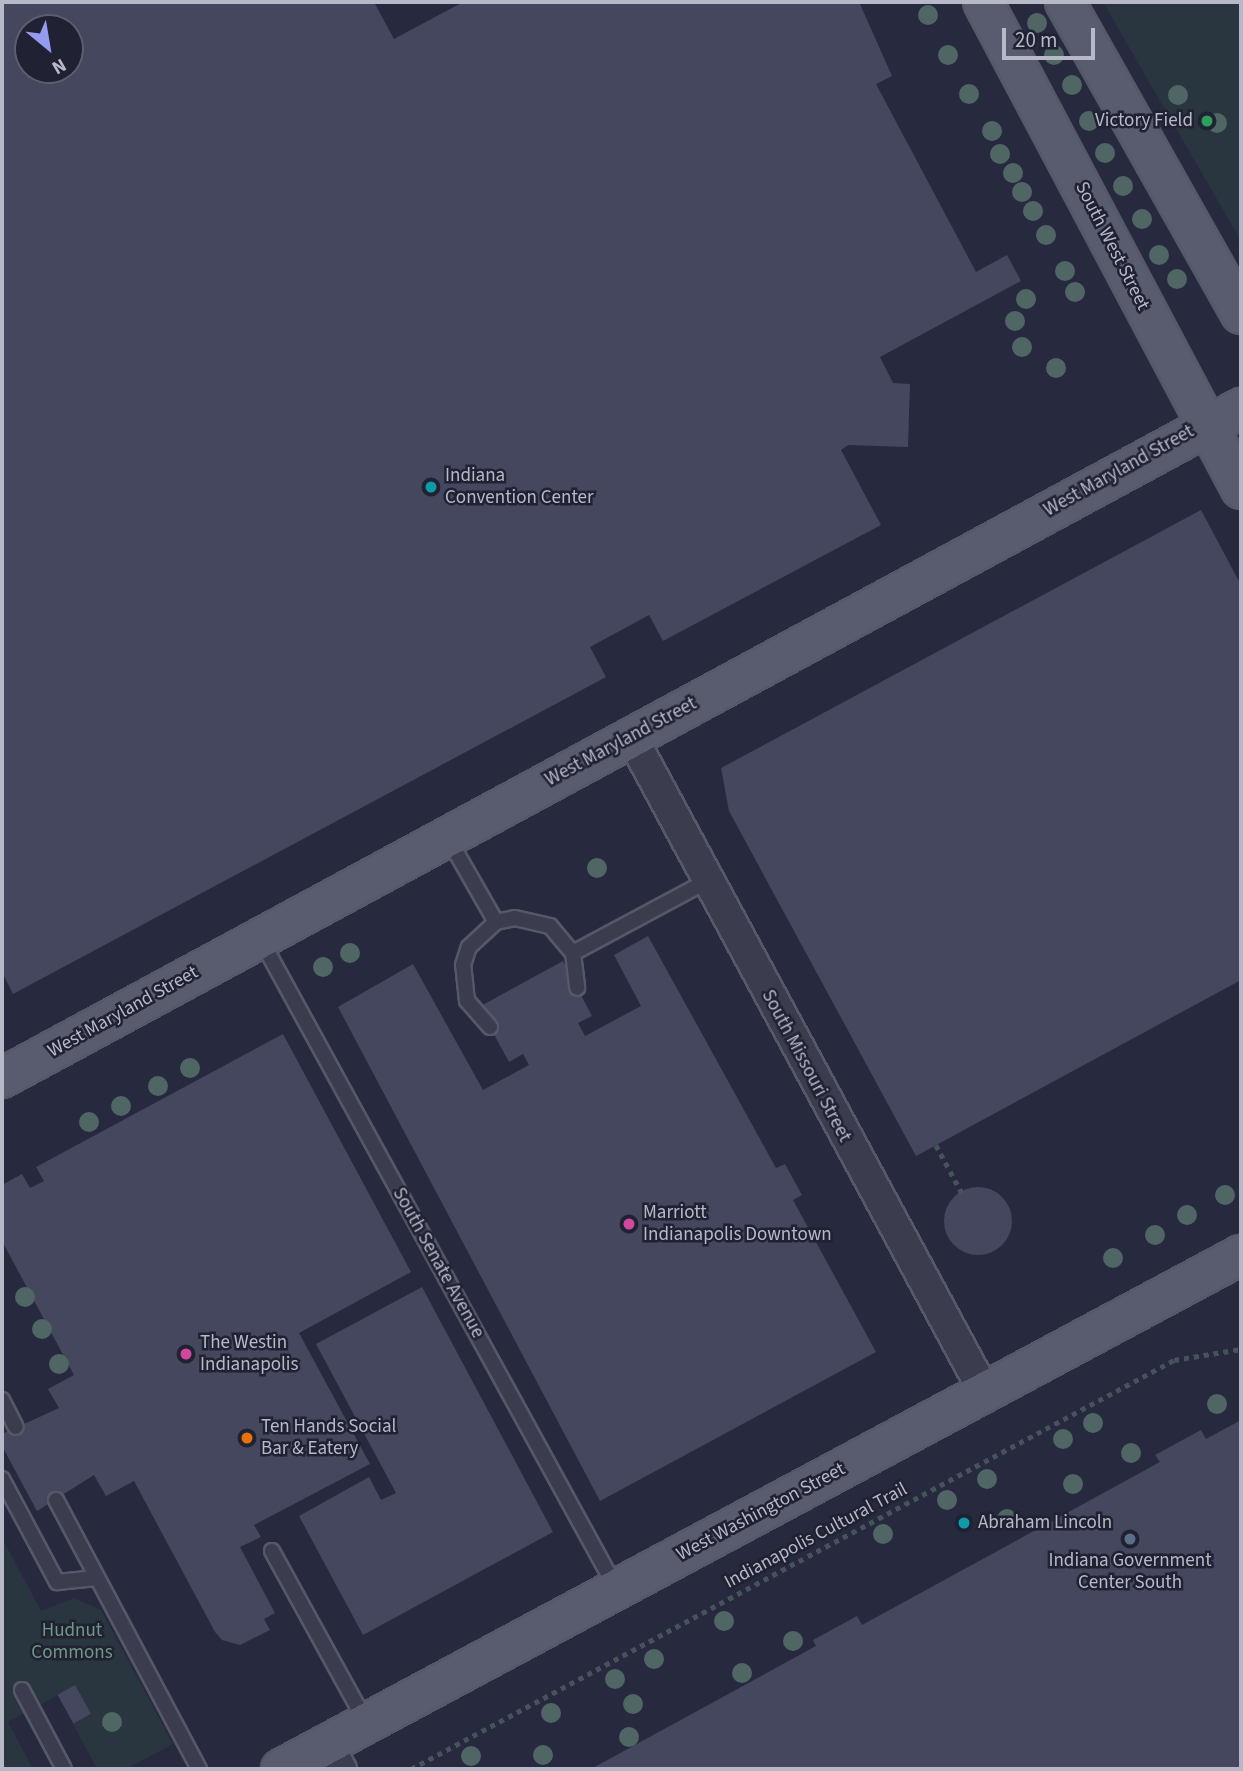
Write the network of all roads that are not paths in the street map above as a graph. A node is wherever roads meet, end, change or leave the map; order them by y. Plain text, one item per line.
1 (984, 2) edge
2 (1065, 2) edge
3 (1241, 314) edge
4 (1241, 408) edge
5 (1207, 424) junction
6 (1241, 489) edge
7 (632, 737) junction
8 (447, 837) junction
9 (707, 881) junction
10 (496, 922) junction
11 (259, 937) junction
12 (573, 953) junction
13 (577, 988) dead end
14 (490, 1027) dead end
15 (2, 1078) edge
16 (1241, 1255) edge
17 (985, 1393) junction
18 (2, 1400) edge
19 (16, 1427) dead end
20 (2, 1479) edge
21 (56, 1500) dead end
22 (272, 1551) dead end
23 (97, 1578) junction
24 (617, 1590) junction
25 (22, 1690) dead end
26 (366, 1723) junction
27 (334, 1757) edge
28 (64, 1769) edge
29 (199, 1769) edge
30 (281, 1769) edge

1 - 5 main road, South West Street
2 - 3 main road
4 - 5 main road, West Maryland Street
5 - 6 main road, South West Street
5 - 7 main road, West Maryland Street
7 - 8 main road, West Maryland Street
7 - 9 street, South Missouri Street
8 - 10 lane
8 - 11 main road, West Maryland Street
9 - 12 lane
9 - 17 street, South Missouri Street
10 - 12 lane
10 - 14 lane
11 - 15 main road, West Maryland Street
11 - 24 lane, South Senate Avenue
12 - 13 lane
16 - 17 main road, West Washington Street
17 - 24 main road, West Washington Street
18 - 19 lane
20 - 23 lane
21 - 23 lane
22 - 26 lane
23 - 29 lane
24 - 26 main road, West Washington Street
25 - 28 lane
26 - 27 main road, West Washington Street
27 - 30 main road, West Washington Street

